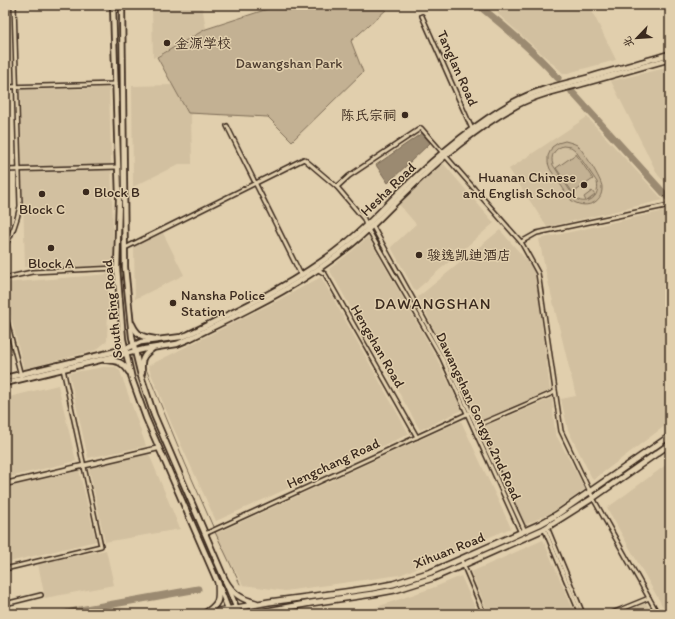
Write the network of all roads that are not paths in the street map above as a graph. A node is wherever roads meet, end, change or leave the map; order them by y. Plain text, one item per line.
1 (14, 5) edge
2 (113, 5) edge
3 (122, 5) edge
4 (422, 16) dead end
5 (670, 54) edge
6 (670, 59) edge
7 (116, 84) junction
8 (5, 87) edge
9 (16, 87) junction
10 (227, 126) dead end
11 (472, 129) junction
12 (444, 154) junction
13 (118, 167) junction
14 (5, 170) edge
15 (19, 170) junction
16 (256, 183) junction
17 (337, 187) junction
18 (669, 205) edge
19 (369, 226) junction
20 (521, 242) junction
21 (5, 246) edge
22 (125, 248) junction
23 (117, 268) junction
24 (317, 269) junction
25 (302, 277) junction
26 (5, 278) edge
27 (5, 314) edge
28 (130, 320) junction
29 (164, 340) junction
30 (134, 346) junction
31 (155, 347) junction
32 (126, 351) junction
33 (134, 351) junction
34 (101, 359) junction
35 (63, 366) junction
36 (21, 376) junction
37 (5, 378) edge
38 (132, 379) junction
39 (5, 383) edge
40 (144, 388) junction
41 (555, 392) junction
42 (469, 413) junction
43 (475, 426) junction
44 (417, 436) junction
45 (670, 436) edge
46 (670, 444) edge
47 (159, 448) junction
48 (84, 466) junction
49 (5, 484) edge
50 (590, 492) junction
51 (593, 498) junction
52 (543, 522) junction
53 (546, 528) junction
54 (523, 532) junction
55 (205, 534) junction
56 (526, 537) junction
57 (462, 562) junction
58 (5, 569) edge
59 (225, 580) junction
60 (218, 583) junction
61 (41, 595) dead end
62 (648, 598) junction
63 (5, 604) edge
64 (259, 604) junction
65 (236, 608) junction
66 (270, 610) junction
67 (230, 612) edge
68 (204, 614) edge
69 (208, 614) edge
70 (239, 614) edge
71 (251, 614) edge
72 (262, 614) edge
73 (484, 614) edge
74 (582, 614) edge
75 (610, 614) edge
76 (658, 614) edge

1 - 9 street
2 - 7 main road, South Ring Road
3 - 22 main road, South Ring Road
4 - 11 street, Tanglan Road
5 - 11 main road, Hesha Road
6 - 12 main road, Hesha Road
7 - 9 street
7 - 13 main road, South Ring Road
8 - 9 street
9 - 15 street
10 - 16 street
11 - 12 main road, Hesha Road
12 - 17 street
12 - 19 main road, Hesha Road
12 - 20 street
13 - 15 street
13 - 23 main road, South Ring Road
14 - 15 street
15 - 21 street
16 - 17 street
16 - 22 street
16 - 25 street
17 - 19 street
18 - 20 street
19 - 24 main road, Hesha Road
19 - 25 main road, Hesha Road
19 - 42 street, Dawangshan Gongye 2nd Road
20 - 41 street
22 - 28 main road, South Ring Road
23 - 26 street
23 - 32 main road, South Ring Road
24 - 25 main road, Hesha Road
24 - 44 street, Hengshan Road
25 - 29 main road, Hesha Road
25 - 31 main road, Hesha Road
27 - 36 street
28 - 29 main road
28 - 30 main road, South Ring Road
29 - 30 main road, Hesha Road
30 - 32 main road, Hesha Road
30 - 33 main road, South Ring Road
31 - 33 main road, Hesha Road
31 - 40 main road
32 - 33 main road, Hesha Road
32 - 34 main road
32 - 35 main road
32 - 38 main road, South Ring Road
33 - 40 main road, South Ring Road
34 - 35 main road
34 - 38 main road
35 - 36 main road
35 - 48 street
36 - 37 main road
36 - 39 main road
38 - 47 main road, South Ring Road
40 - 55 main road, South Ring Road
41 - 43 street
41 - 50 street
42 - 43 street, Dawangshan Gongye 2nd Road
42 - 44 street, Hengchang Road
43 - 54 street, Dawangshan Gongye 2nd Road
44 - 55 street, Hengchang Road
45 - 50 main road, Xihuan Road
46 - 51 main road, Xihuan Road
47 - 48 street
47 - 60 main road, South Ring Road
48 - 49 street
48 - 58 street
50 - 51 street
50 - 52 main road, Xihuan Road
51 - 53 main road, Xihuan Road
51 - 62 street
52 - 53 street
52 - 54 main road, Xihuan Road
53 - 56 main road, Xihuan Road
53 - 74 street
54 - 56 street, Dawangshan Gongye 2nd Road
54 - 57 main road, Xihuan Road
55 - 59 main road, South Ring Road
56 - 57 main road, Xihuan Road
57 - 64 main road, Xihuan Road
57 - 66 main road, Xihuan Road
57 - 73 street
59 - 64 main road
59 - 65 main road, South Ring Road
60 - 67 main road, South Ring Road
60 - 68 main road
61 - 63 street
62 - 75 street
62 - 76 street
64 - 65 main road, Xihuan Road
65 - 67 main road, Xihuan Road
65 - 70 main road, South Ring Road
66 - 71 main road, Xihuan Road
66 - 72 main road
67 - 69 main road, Xihuan Road

